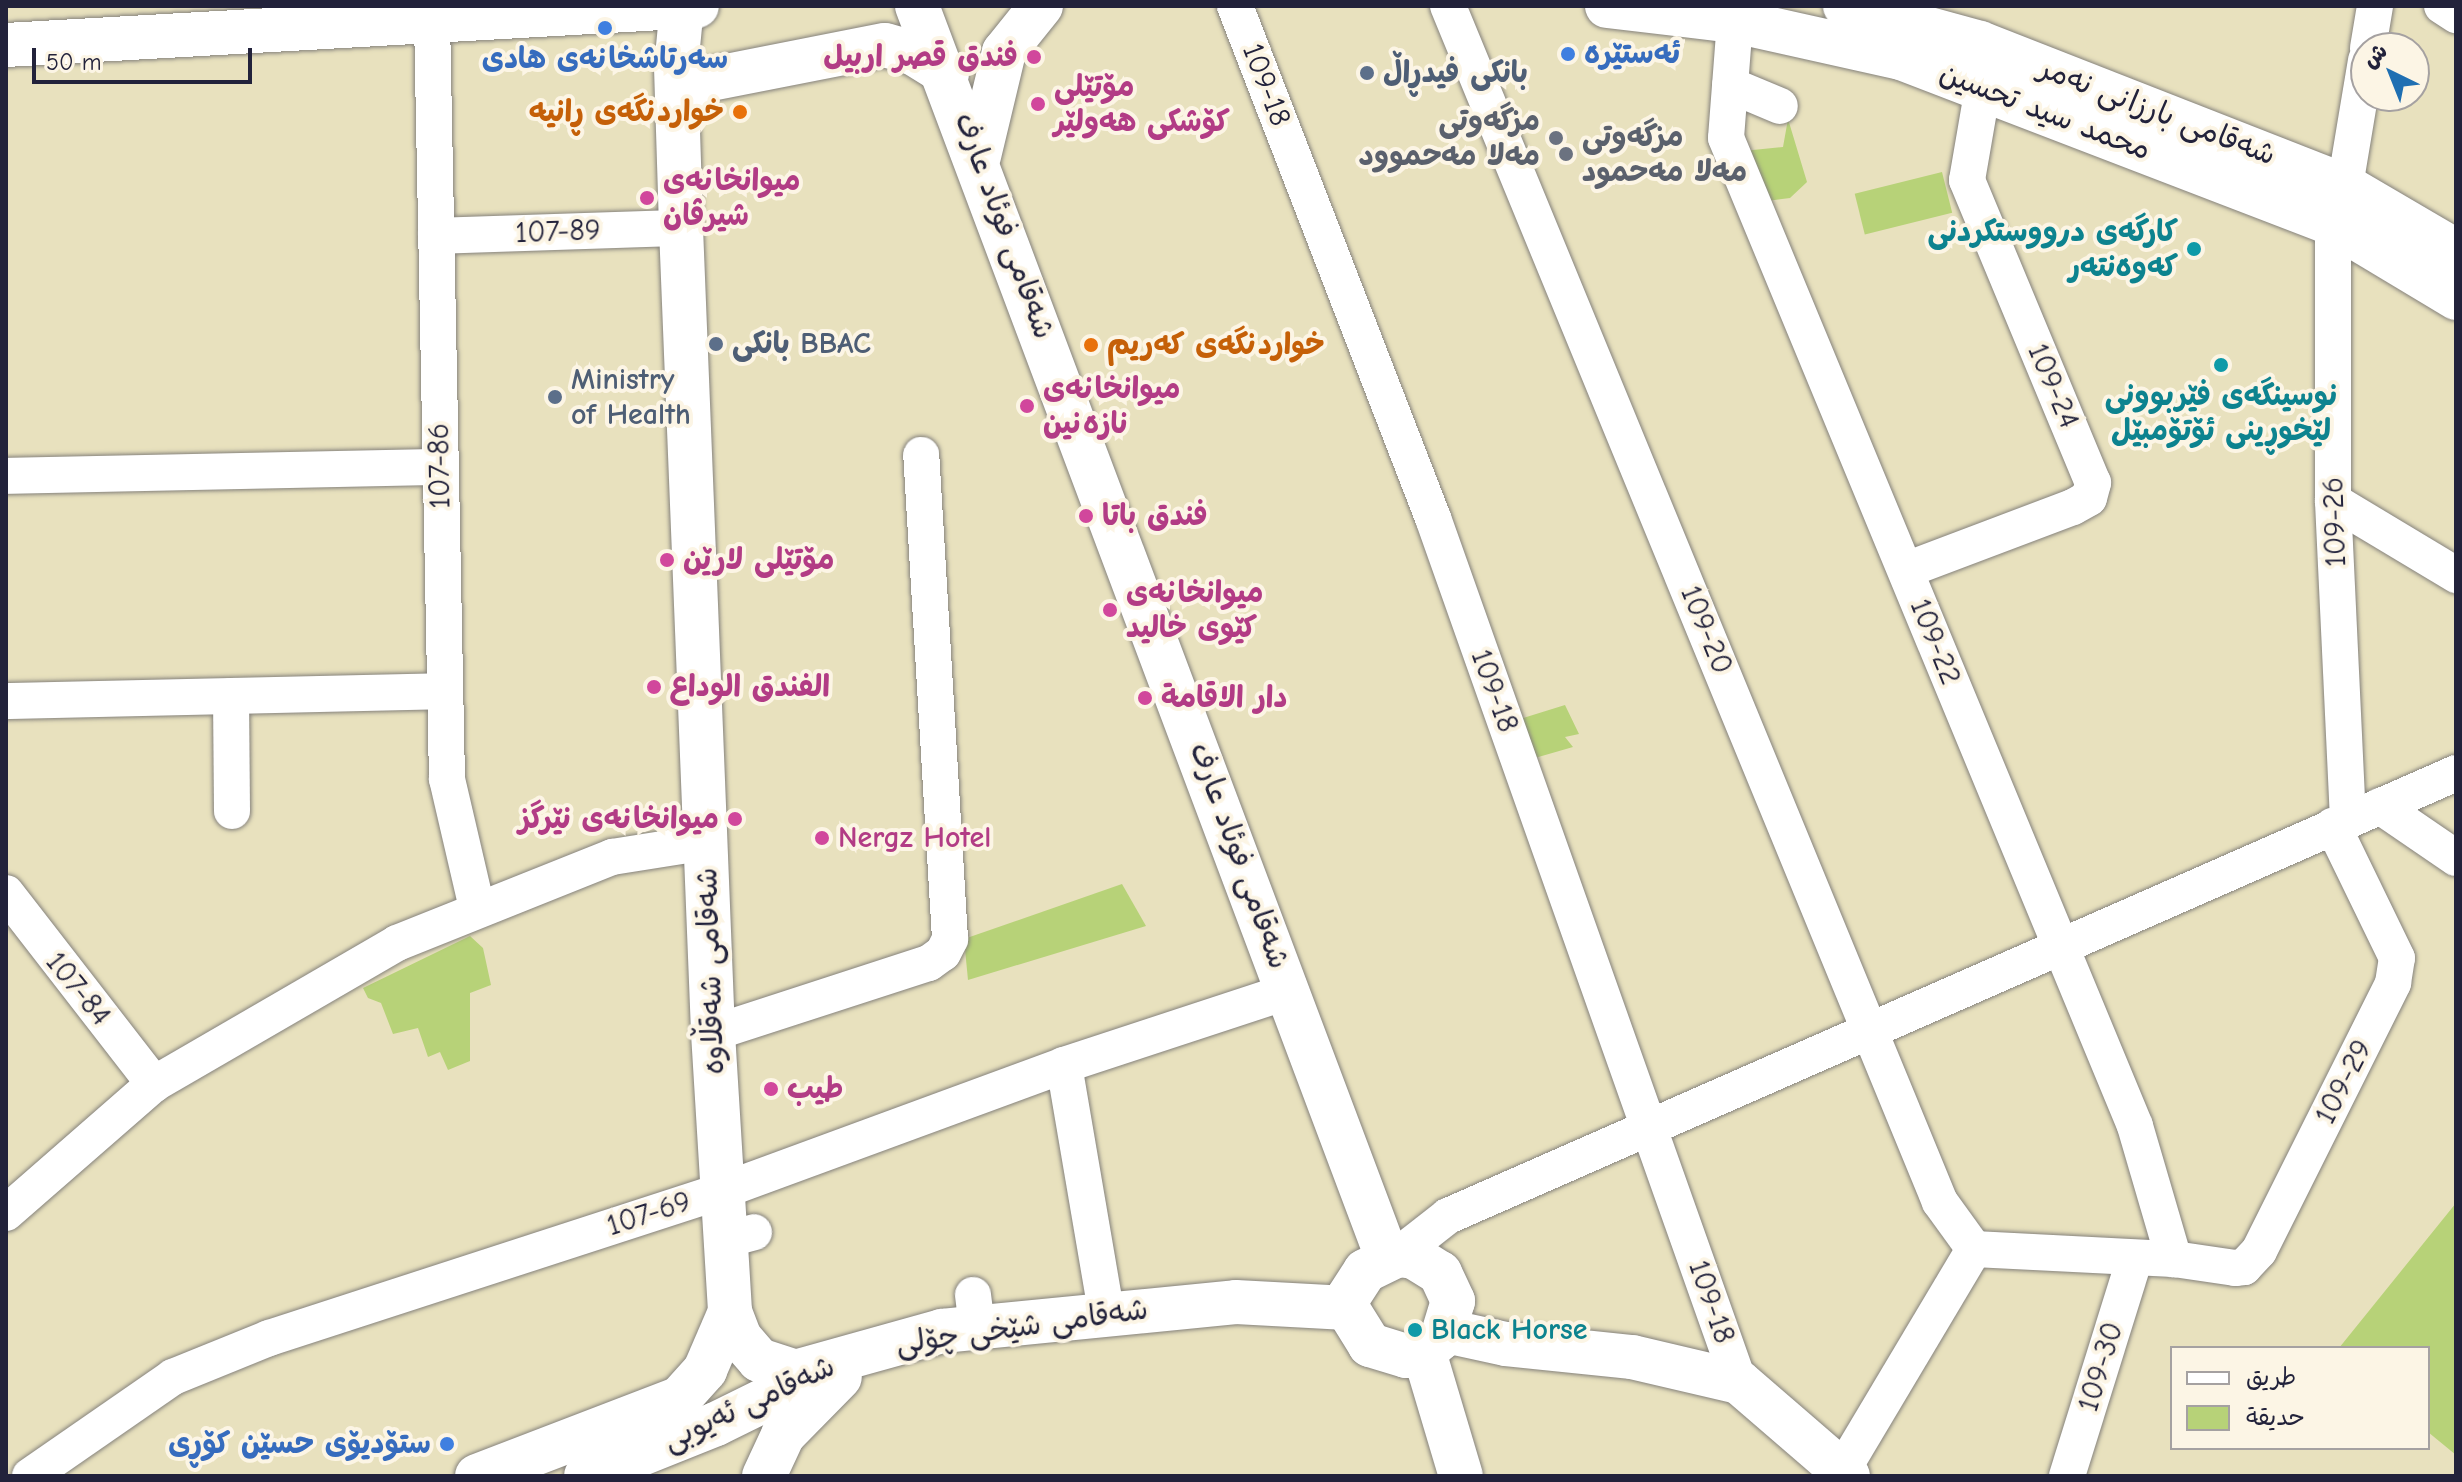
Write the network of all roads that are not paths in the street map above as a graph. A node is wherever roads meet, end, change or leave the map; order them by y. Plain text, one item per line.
1 (682, 6) edge
2 (697, 6) edge
3 (917, 6) edge
4 (1041, 6) edge
5 (1235, 6) edge
6 (1448, 6) edge
7 (1607, 6) edge
8 (1845, 6) edge
9 (2375, 6) edge
10 (2442, 6) edge
11 (2456, 15) edge
12 (432, 20) junction
13 (1735, 21) junction
14 (2371, 32) edge
15 (6, 45) edge
16 (947, 74) junction
17 (1730, 85) junction
18 (1983, 87) junction
19 (1780, 106) dead end
20 (677, 108) junction
21 (2356, 112) edge
22 (979, 159) junction
23 (2339, 205) junction
24 (681, 228) junction
25 (436, 236) junction
26 (2456, 251) edge
27 (2456, 298) edge
28 (921, 455) dead end
29 (440, 467) junction
30 (6, 476) edge
31 (2333, 501) junction
32 (1906, 570) junction
33 (2456, 575) edge
34 (445, 691) junction
35 (231, 696) junction
36 (6, 701) edge
37 (2456, 773) edge
38 (232, 811) dead end
39 (2353, 817) junction
40 (707, 842) junction
41 (2456, 858) edge
42 (477, 908) junction
43 (10, 909) edge
44 (2058, 944) junction
45 (1289, 991) junction
46 (1871, 1028) junction
47 (713, 1033) junction
48 (1064, 1065) junction
49 (154, 1084) junction
50 (1650, 1129) junction
51 (722, 1191) junction
52 (6, 1213) edge
53 (1974, 1249) junction
54 (1393, 1256) junction
55 (2135, 1258) junction
56 (2174, 1259) junction
57 (1347, 1308) junction
58 (730, 1312) junction
59 (1106, 1312) junction
60 (1435, 1341) junction
61 (867, 1349) junction
62 (1739, 1382) junction
63 (656, 1410) junction
64 (716, 1424) junction
65 (611, 1473) edge
66 (1846, 1473) edge
67 (30, 1476) edge
68 (477, 1476) edge
69 (744, 1476) edge
70 (764, 1476) edge
71 (1461, 1476) edge
72 (2067, 1476) edge

1 - 2 main road
1 - 12 main road
1 - 20 main road, شەقامی شەقڵاوە
3 - 16 main road, شەقامی فوئاد عارف
4 - 22 main road
5 - 50 street, 109-18
6 - 46 street, 109-20
7 - 13 main road, محمد سید تحسین
8 - 23 main road, شەقامی بارزانی نەمر
9 - 14 street
10 - 11 street
12 - 15 main road
12 - 25 street, 107-86
13 - 17 street, 109-22
13 - 18 main road, محمد سید تحسین
16 - 20 main road
16 - 22 main road, شەقامی فوئاد عارف
17 - 19 street
17 - 32 street, 109-22
18 - 23 main road, محمد سید تحسین
18 - 32 street, 109-24
20 - 24 main road, شەقامی شەقڵاوە
21 - 23 street, 109-26
22 - 45 main road, شەقامی فوئاد عارف
23 - 26 main road, شەقامی بارزانی نەمر
23 - 27 main road, محمد سید تحسین
23 - 31 street, 109-26
24 - 25 street, 107-89
24 - 40 main road, شەقامی شەقڵاوە
25 - 29 street, 107-86
28 - 47 street
29 - 30 street
29 - 34 street, 107-86
31 - 33 street
31 - 39 street, 109-26
32 - 44 street, 109-22
34 - 35 street
34 - 42 street, 107-86
35 - 36 street
35 - 38 street
37 - 39 street
39 - 41 street
39 - 44 street
39 - 56 street, 109-29
40 - 42 street
40 - 47 main road, شەقامی شەقڵاوە
42 - 49 street
43 - 49 street, 107-84
44 - 46 street
44 - 56 street, 109-22
45 - 48 street, 107-69
45 - 54 main road, شەقامی فوئاد عارف
46 - 50 street
46 - 53 street, 109-20
47 - 51 main road, شەقامی شەقڵاوە
48 - 51 street, 107-69
48 - 59 street
49 - 52 street
50 - 54 street
50 - 62 street, 109-18
51 - 58 main road, شەقامی شەقڵاوە
51 - 67 street, 107-69
53 - 55 street, 109-29
53 - 66 street
54 - 57 main road
54 - 60 main road
55 - 56 street, 109-29
55 - 72 street, 109-30
57 - 59 main road, شەقامی شێخی چۆلی
57 - 60 main road
58 - 61 main road, شەقامی شێخی چۆلی
58 - 63 main road, شەقامی ئەیوبی
59 - 61 main road, شەقامی شێخی چۆلی
60 - 62 main road
60 - 71 main road
61 - 64 main road, شەقامی ئەیوبی
61 - 70 main road
62 - 66 main road
63 - 64 main road
63 - 68 main road, شەقامی ئەیوبی
64 - 65 main road, شەقامی ئەیوبی
64 - 69 main road

